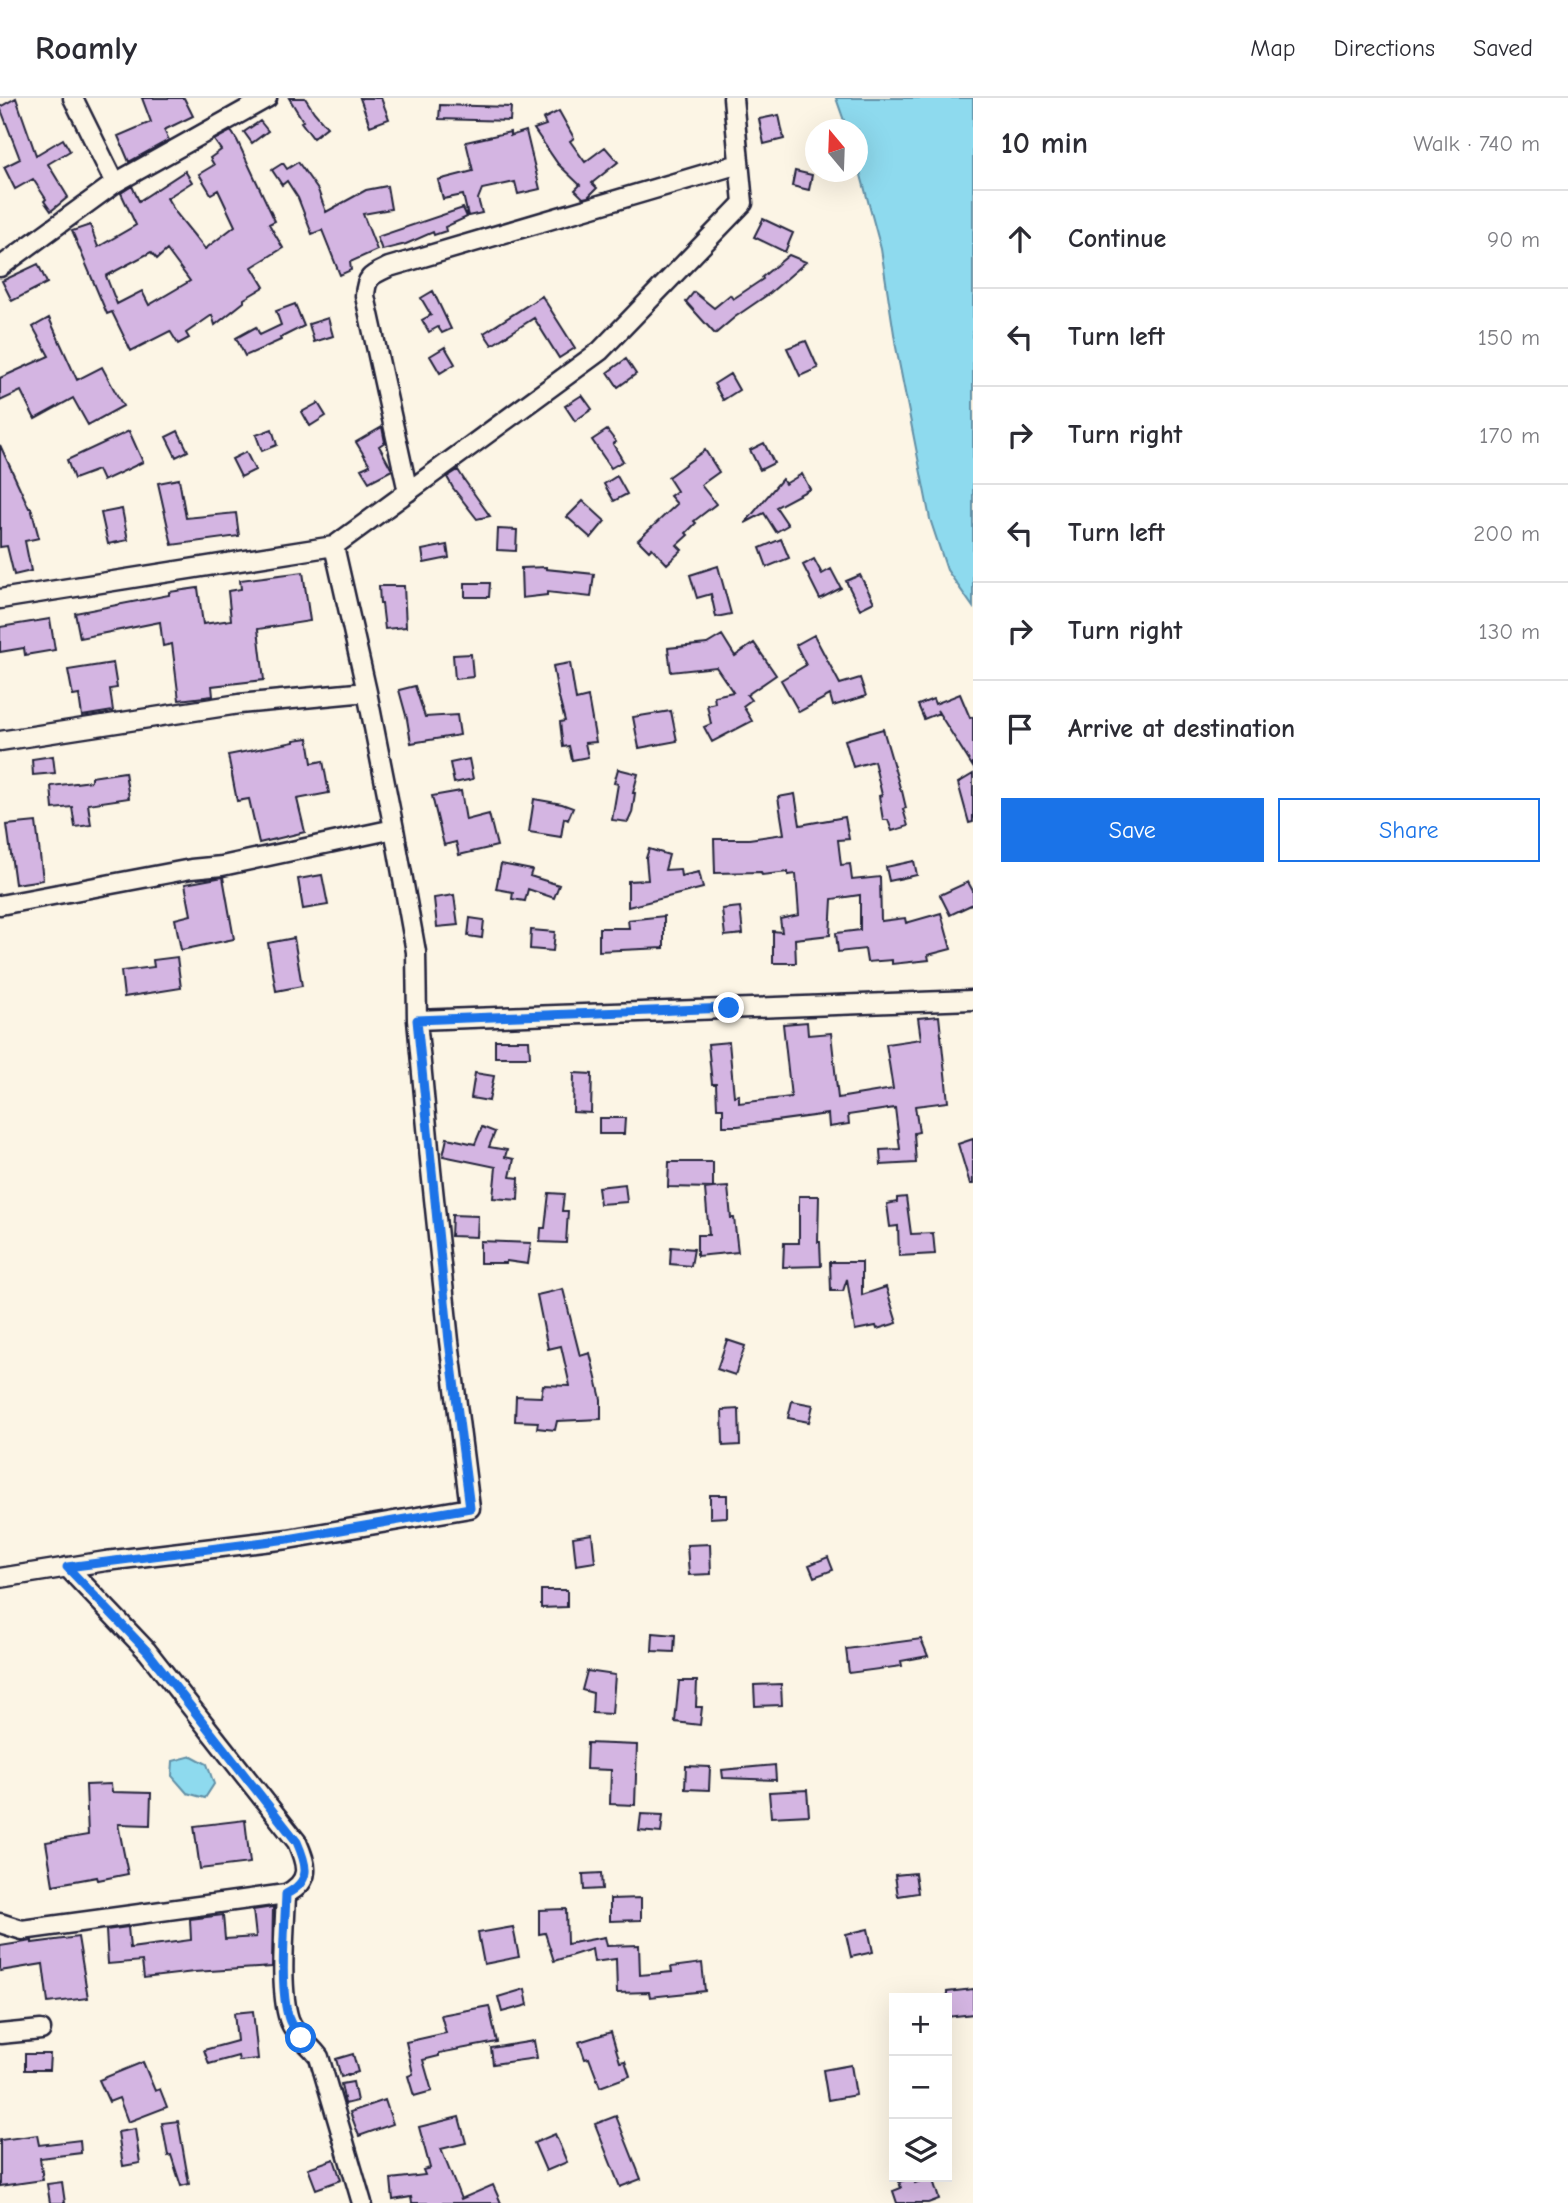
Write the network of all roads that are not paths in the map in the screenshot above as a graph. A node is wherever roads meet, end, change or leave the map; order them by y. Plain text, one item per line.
1 (73, 98) edge
2 (267, 98) edge
3 (733, 98) edge
4 (739, 164) junction
5 (115, 183) junction
6 (0, 267) edge
7 (408, 492) junction
8 (334, 546) junction
9 (0, 599) edge
10 (367, 692) junction
11 (0, 741) edge
12 (394, 829) junction
13 (0, 905) edge
14 (973, 1000) edge
15 (417, 1020) junction
16 (67, 1567) junction
17 (0, 1578) edge
18 (286, 1894) junction
19 (0, 1923) edge
20 (41, 2030) dead end
21 (0, 2034) edge
22 (362, 2203) edge

1 - 5 street
2 - 5 street
3 - 4 street
4 - 7 street
4 - 7 street
5 - 6 street
7 - 8 street
8 - 9 street
8 - 10 street
10 - 11 street
10 - 12 street
12 - 13 street
12 - 15 street
14 - 15 street
15 - 16 street
16 - 17 street
16 - 18 street
18 - 19 street
18 - 22 street
20 - 21 street

